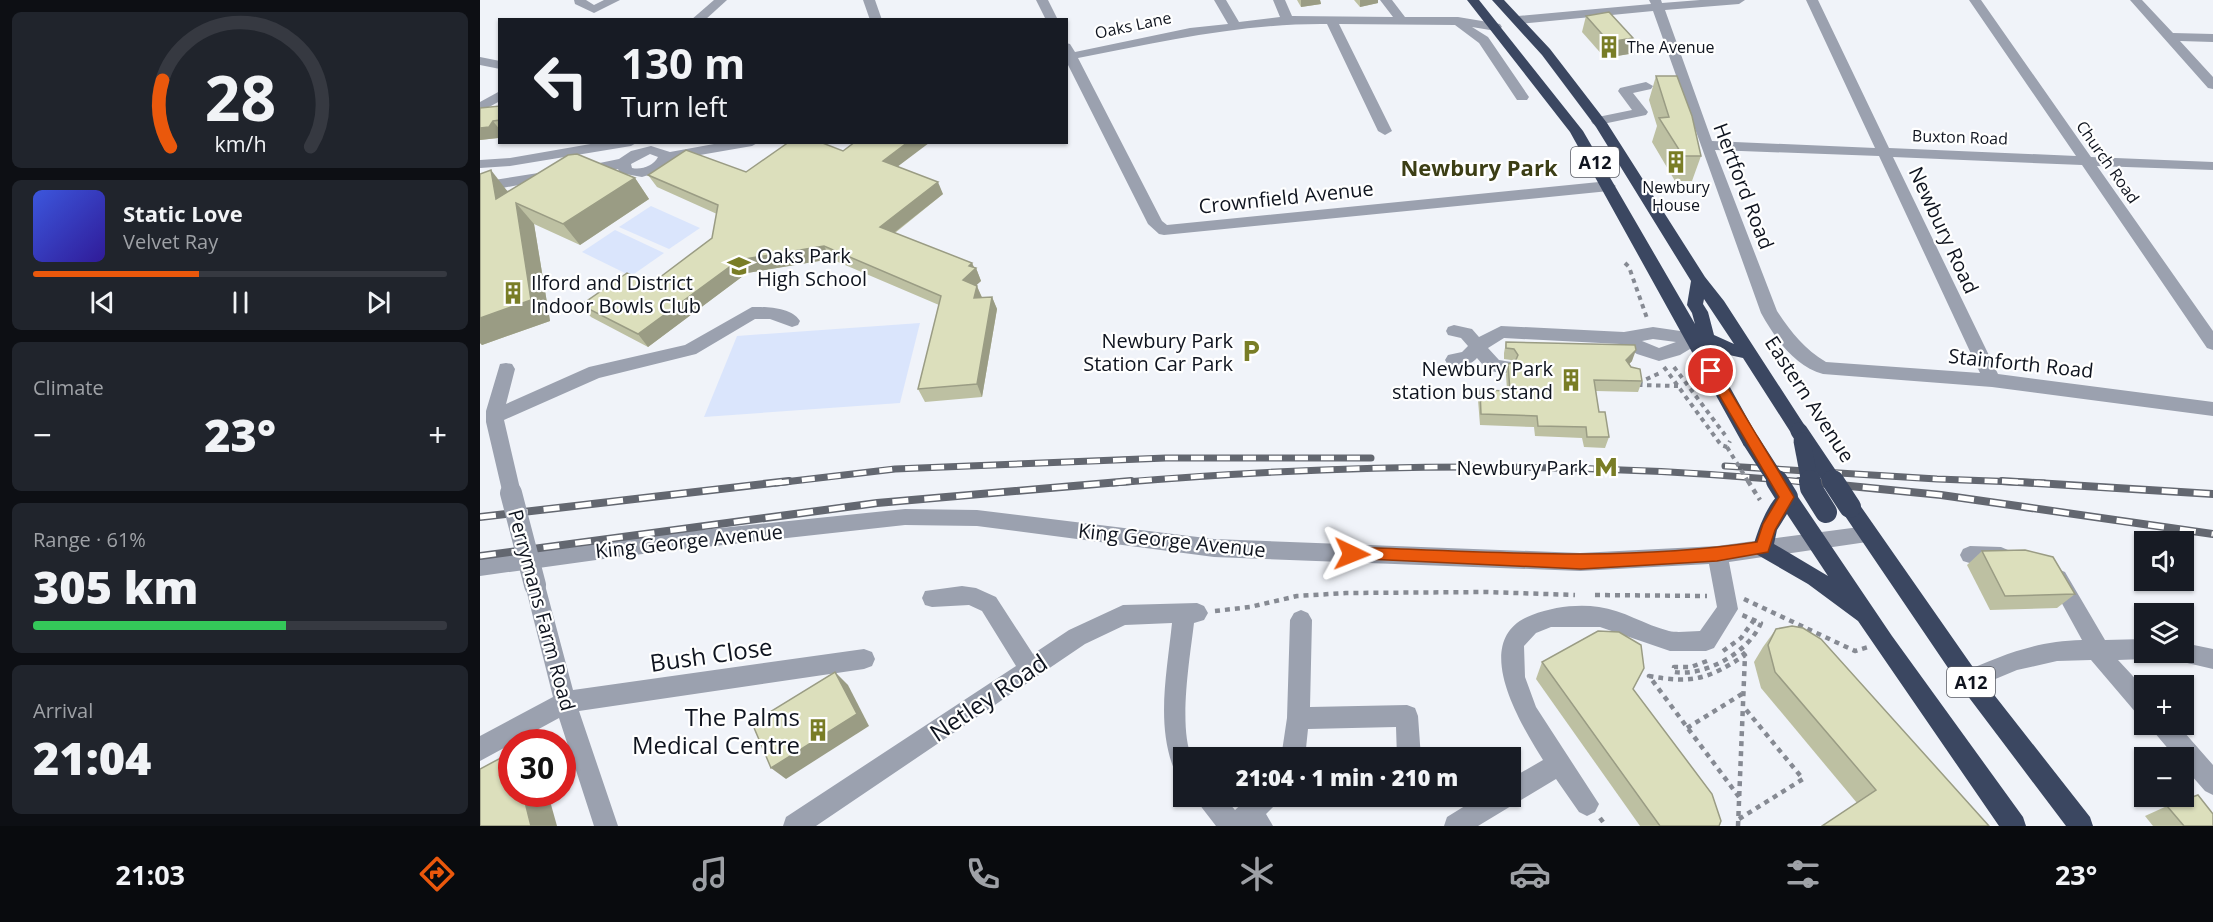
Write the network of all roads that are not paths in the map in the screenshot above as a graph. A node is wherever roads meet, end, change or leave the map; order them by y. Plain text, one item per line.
1 (579, 0) edge
2 (614, 0) edge
3 (721, 0) edge
4 (869, 0) edge
5 (1042, 0) edge
6 (1220, 0) edge
7 (1279, 0) edge
8 (1386, 0) edge
9 (1498, 0) edge
10 (1739, 0) edge
11 (1812, 0) edge
12 (1975, 0) edge
13 (2136, 0) edge
14 (1656, 3) edge
15 (1477, 4) edge
16 (699, 18) edge
17 (875, 18) edge
18 (1051, 18) edge
19 (1287, 20) junction
20 (1518, 20) junction
21 (1458, 21) junction
22 (1332, 22) junction
23 (1402, 22) junction
24 (1235, 25) junction
25 (1496, 27) junction
26 (2169, 37) junction
27 (2213, 38) edge
28 (1068, 53) edge
29 (480, 61) edge
30 (498, 65) edge
31 (2213, 85) edge
32 (1646, 86) dead end
33 (498, 96) edge
34 (1522, 97) dead end
35 (483, 106) edge
36 (498, 108) edge
37 (1598, 121) junction
38 (1386, 131) dead end
39 (619, 144) edge
40 (741, 144) edge
41 (1706, 145) junction
42 (1883, 152) junction
43 (665, 158) junction
44 (2085, 160) junction
45 (480, 164) edge
46 (624, 164) junction
47 (2213, 166) edge
48 (480, 182) edge
49 (1609, 186) junction
50 (1699, 281) junction
51 (792, 321) dead end
52 (1454, 331) dead end
53 (1624, 338) junction
54 (1700, 339) junction
55 (2213, 345) edge
56 (1478, 346) junction
57 (1750, 353) junction
58 (1454, 360) dead end
59 (1505, 367) dead end
60 (1823, 368) joint
61 (506, 369) dead end
62 (1992, 380) junction
63 (2213, 409) edge
64 (496, 422) junction
65 (1799, 431) junction
66 (1787, 497) junction
67 (1867, 534) junction
68 (1816, 540) junction
69 (1763, 548) junction
70 (1717, 555) junction
71 (1970, 555) dead end
72 (2022, 556) edge
73 (2047, 563) edge
74 (480, 567) edge
75 (932, 598) dead end
76 (1864, 614) junction
77 (1301, 621) dead end
78 (2097, 649) junction
79 (2134, 649) edge
80 (2194, 655) edge
81 (864, 659) dead end
82 (2213, 659) edge
83 (1030, 669) junction
84 (1969, 680) junction
85 (2134, 693) edge
86 (565, 702) junction
87 (1298, 718) junction
88 (2172, 735) edge
89 (1179, 747) edge
90 (1294, 747) edge
91 (1408, 747) edge
92 (480, 749) edge
93 (1559, 764) junction
94 (2213, 783) edge
95 (1521, 786) edge
96 (1587, 804) dead end
97 (1222, 807) edge
98 (1258, 807) edge
99 (1486, 807) edge
100 (1244, 823) edge
101 (606, 826) edge
102 (795, 826) edge
103 (1456, 826) edge
104 (2014, 826) edge
105 (2081, 826) edge

1 - 2 street
3 - 16 street
4 - 17 street
5 - 18 street
6 - 24 street
7 - 19 street
8 - 23 street
9 - 20 highway, Eastern Avenue / A12
10 - 14 street
11 - 42 street, Newbury Road
12 - 44 street, Church Road
13 - 26 street
14 - 20 street
14 - 41 street, Hertford Road
15 - 21 street, Oaks Lane
15 - 25 highway, A12
19 - 22 street, Oaks Lane
19 - 24 street, Oaks Lane
20 - 37 highway, Eastern Avenue / A12
21 - 23 street, Oaks Lane
21 - 25 street, Oaks Lane
21 - 34 street
22 - 23 street, Oaks Lane
22 - 38 street
24 - 28 street, Oaks Lane
25 - 49 highway, A12
26 - 27 street
26 - 31 street
28 - 49 street, Crownfield Avenue
29 - 30 street
32 - 37 street
33 - 35 street
35 - 36 street
37 - 50 highway, Eastern Avenue / A12
39 - 45 street
40 - 43 street
41 - 42 street, Buxton Road
41 - 60 street, Hertford Road
42 - 44 street, Buxton Road
42 - 62 street, Newbury Road
43 - 46 street
43 - 46 street
44 - 47 street, Buxton Road
44 - 55 street, Church Road
46 - 48 street
49 - 54 highway, A12
50 - 54 highway
50 - 57 highway, Eastern Avenue / A12
51 - 64 street
52 - 56 street
53 - 54 street
53 - 54 street
53 - 56 street
54 - 57 highway
54 - 66 highway, A12, bridge
56 - 58 street
56 - 59 street
57 - 65 highway, Eastern Avenue / A12
60 - 62 street, Stainforth Road
61 - 64 street
62 - 63 street, Stainforth Road
64 - 86 street, Perrymans Farm Road, bridge
65 - 67 highway, Eastern Avenue / A12, bridge
65 - 68 highway, bridge
66 - 68 highway, A12
66 - 69 highway
67 - 68 street, King George Avenue
67 - 84 highway, Eastern Avenue / A12
68 - 69 street, King George Avenue
68 - 76 highway, A12
69 - 70 street, King George Avenue
69 - 76 highway
70 - 74 street, King George Avenue
70 - 93 street
71 - 72 street
73 - 78 street
75 - 83 street
76 - 104 highway, A12
77 - 87 street
78 - 79 street
78 - 84 street
78 - 85 street
80 - 82 street
81 - 86 street, Bush Close
83 - 89 street, Netley Road
83 - 102 street, Netley Road
84 - 105 highway, Eastern Avenue / A12
86 - 92 street
86 - 101 street, Perrymans Farm Road
87 - 90 street
87 - 91 street
88 - 94 street
93 - 95 street
93 - 96 street
97 - 100 street
98 - 100 street
99 - 103 street

